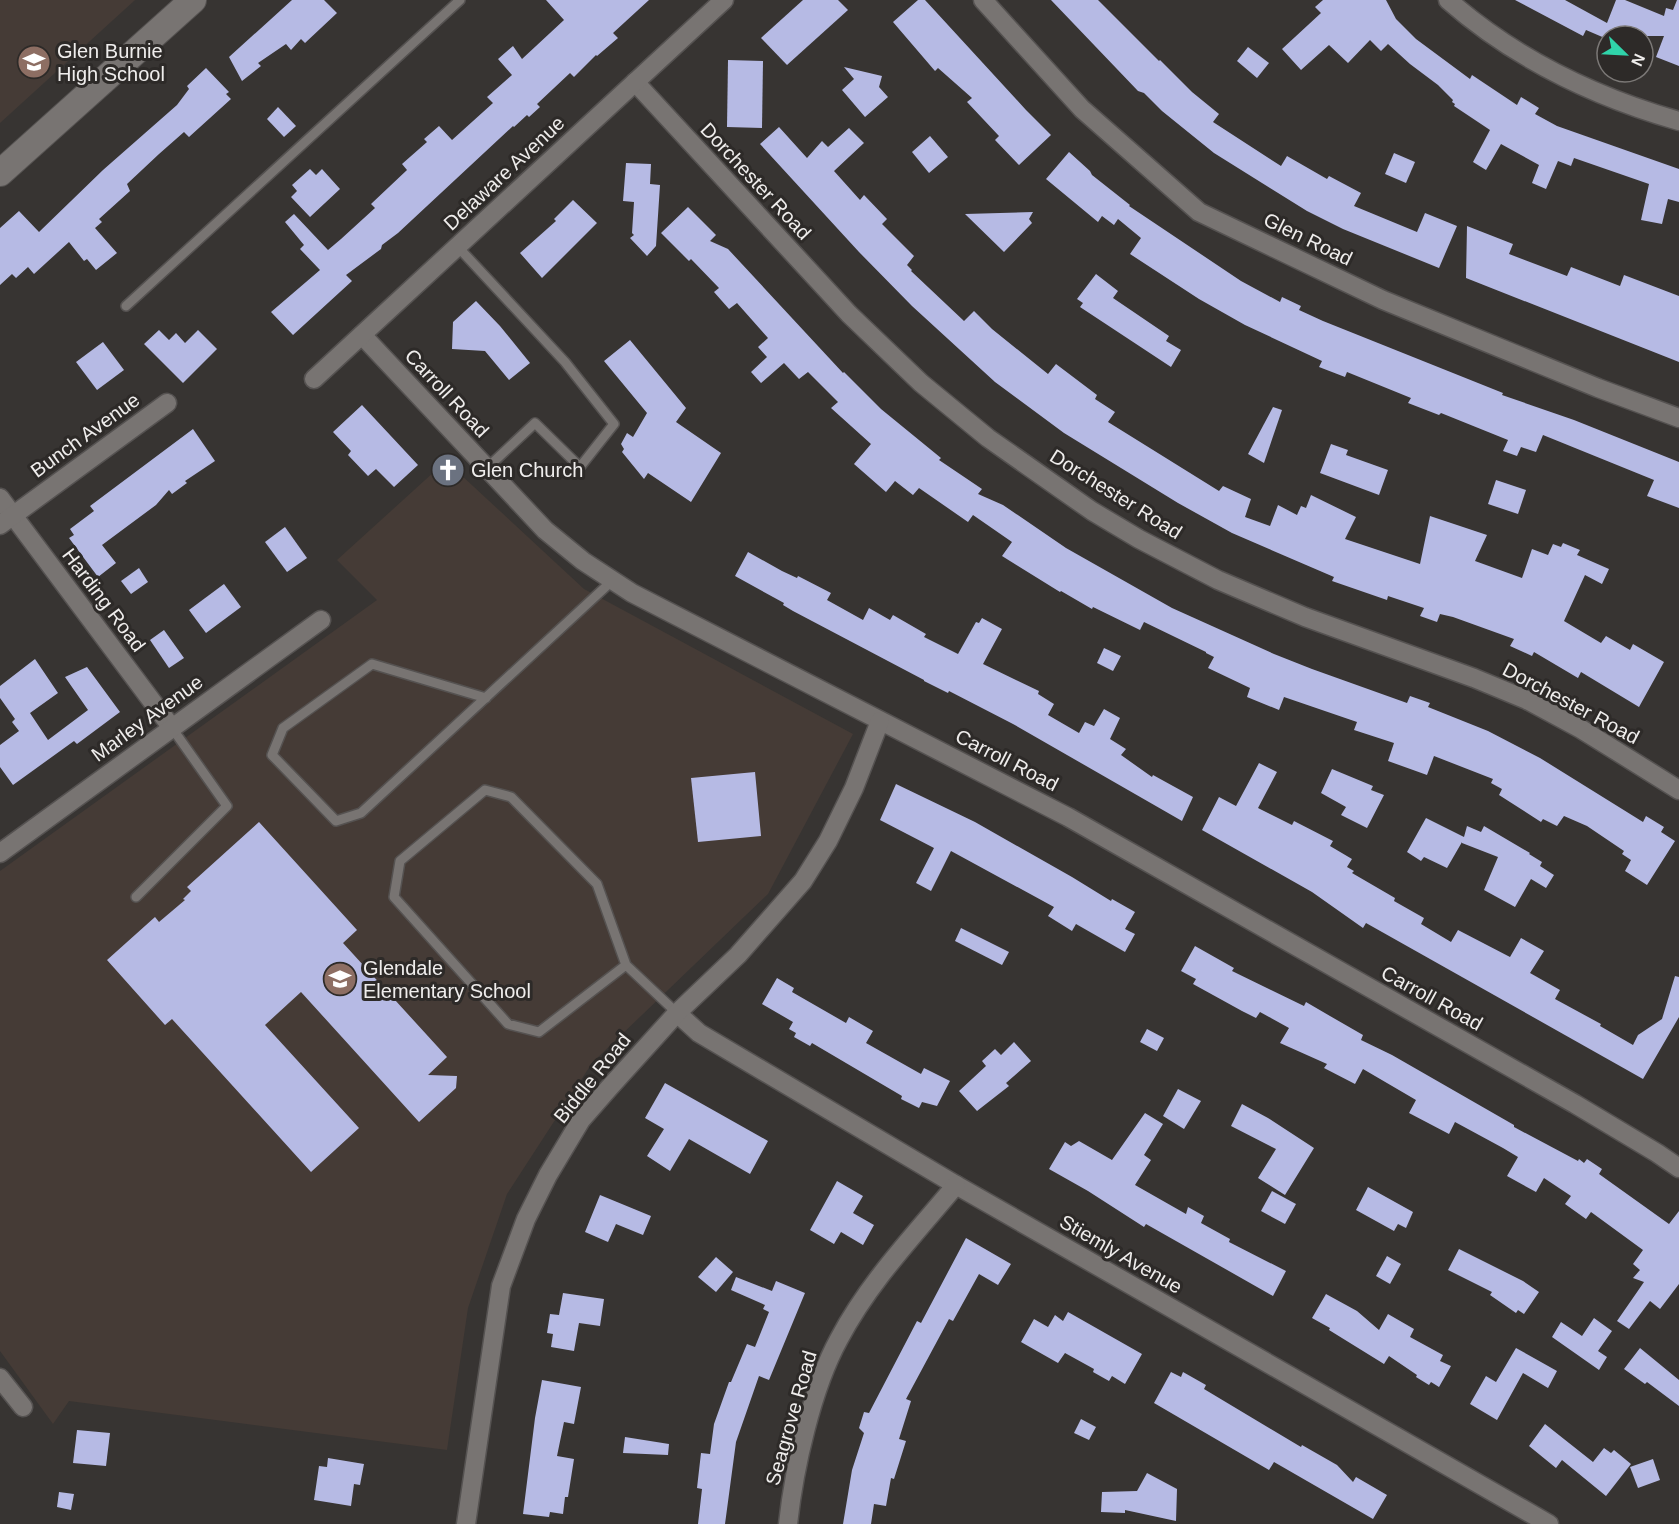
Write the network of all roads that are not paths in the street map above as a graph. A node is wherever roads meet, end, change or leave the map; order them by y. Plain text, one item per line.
1 (193, 0) edge
2 (460, 0) edge
3 (724, 0) edge
4 (983, 0) edge
5 (1448, 0) edge
6 (635, 82) junction
7 (1679, 121) edge
8 (0, 173) edge
9 (458, 247) junction
10 (126, 306) dead end
11 (362, 335) junction
12 (314, 379) dead end
13 (168, 403) dead end
14 (1679, 418) edge
15 (487, 468) junction
16 (0, 498) edge
17 (6, 520) edge
18 (613, 580) junction
19 (321, 620) dead end
20 (486, 698) junction
21 (880, 721) junction
22 (172, 728) junction
23 (1679, 790) edge
24 (0, 853) edge
25 (136, 897) dead end
26 (626, 965) junction
27 (677, 1013) junction
28 (1679, 1168) edge
29 (956, 1185) junction
30 (0, 1378) edge
31 (23, 1407) dead end
32 (466, 1524) edge
33 (788, 1524) edge
34 (1549, 1524) edge

1 - 8 main road
2 - 10 lane
3 - 6 street, Delaware Avenue
4 - 14 street, Glen Road
5 - 7 street
6 - 9 street, Delaware Avenue
6 - 23 street, Dorchester Road
9 - 11 street, Delaware Avenue
9 - 15 lane
11 - 12 street, Delaware Avenue
11 - 15 street, Carroll Road
13 - 17 street, Bunch Avenue
15 - 18 street, Carroll Road
16 - 17 street, Harding Road
17 - 22 street, Harding Road
18 - 20 lane
18 - 21 street, Carroll Road
19 - 22 street, Marley Avenue
20 - 20 lane
21 - 27 street, Biddle Road
21 - 28 street, Carroll Road
22 - 24 street, Marley Avenue
22 - 25 lane
26 - 26 lane
26 - 27 lane
27 - 29 street, Stiemly Avenue
27 - 32 street, Biddle Road
29 - 33 street, Seagrove Road
29 - 34 street, Stiemly Avenue
30 - 31 street

